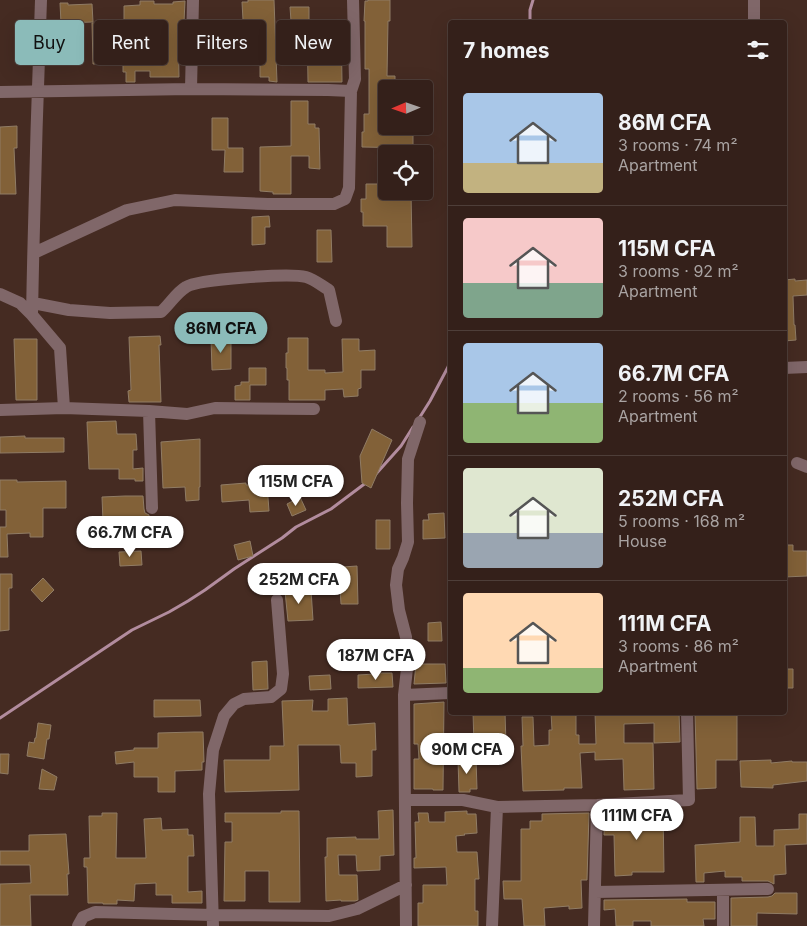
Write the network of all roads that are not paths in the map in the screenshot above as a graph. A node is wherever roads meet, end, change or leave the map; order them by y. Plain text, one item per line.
1 (41, 0) edge
2 (193, 0) edge
3 (353, 0) edge
4 (754, 0) edge
5 (754, 20) edge
6 (191, 89) junction
7 (352, 91) junction
8 (0, 92) edge
9 (38, 92) junction
10 (34, 253) junction
11 (0, 294) edge
12 (32, 309) junction
13 (336, 321) dead end
14 (807, 366) edge
15 (787, 368) edge
16 (64, 408) junction
17 (314, 409) dead end
18 (0, 410) edge
19 (149, 411) junction
20 (420, 422) dead end
21 (152, 508) dead end
22 (277, 600) dead end
23 (448, 693) edge
24 (404, 695) junction
25 (687, 715) edge
26 (405, 800) junction
27 (597, 805) junction
28 (497, 807) junction
29 (406, 885) junction
30 (768, 888) dead end
31 (723, 890) junction
32 (594, 892) junction
33 (213, 921) edge
34 (78, 926) edge
35 (406, 926) edge
36 (492, 926) edge
37 (594, 926) edge
38 (723, 926) edge

1 - 9 street
2 - 6 street
3 - 7 street
4 - 5 street
6 - 7 street
6 - 9 street
7 - 10 street
8 - 9 street
9 - 10 street
10 - 12 street
11 - 12 street
12 - 13 street
12 - 16 street
14 - 15 street
16 - 18 street
16 - 19 street
17 - 19 street
19 - 21 street
20 - 24 street
22 - 33 street
23 - 24 street
24 - 26 street
25 - 27 street
26 - 28 street
26 - 29 street
27 - 28 street
27 - 32 street
28 - 36 street
29 - 33 street
29 - 35 street
30 - 31 street
31 - 32 street
31 - 38 street
32 - 37 street
33 - 34 street

